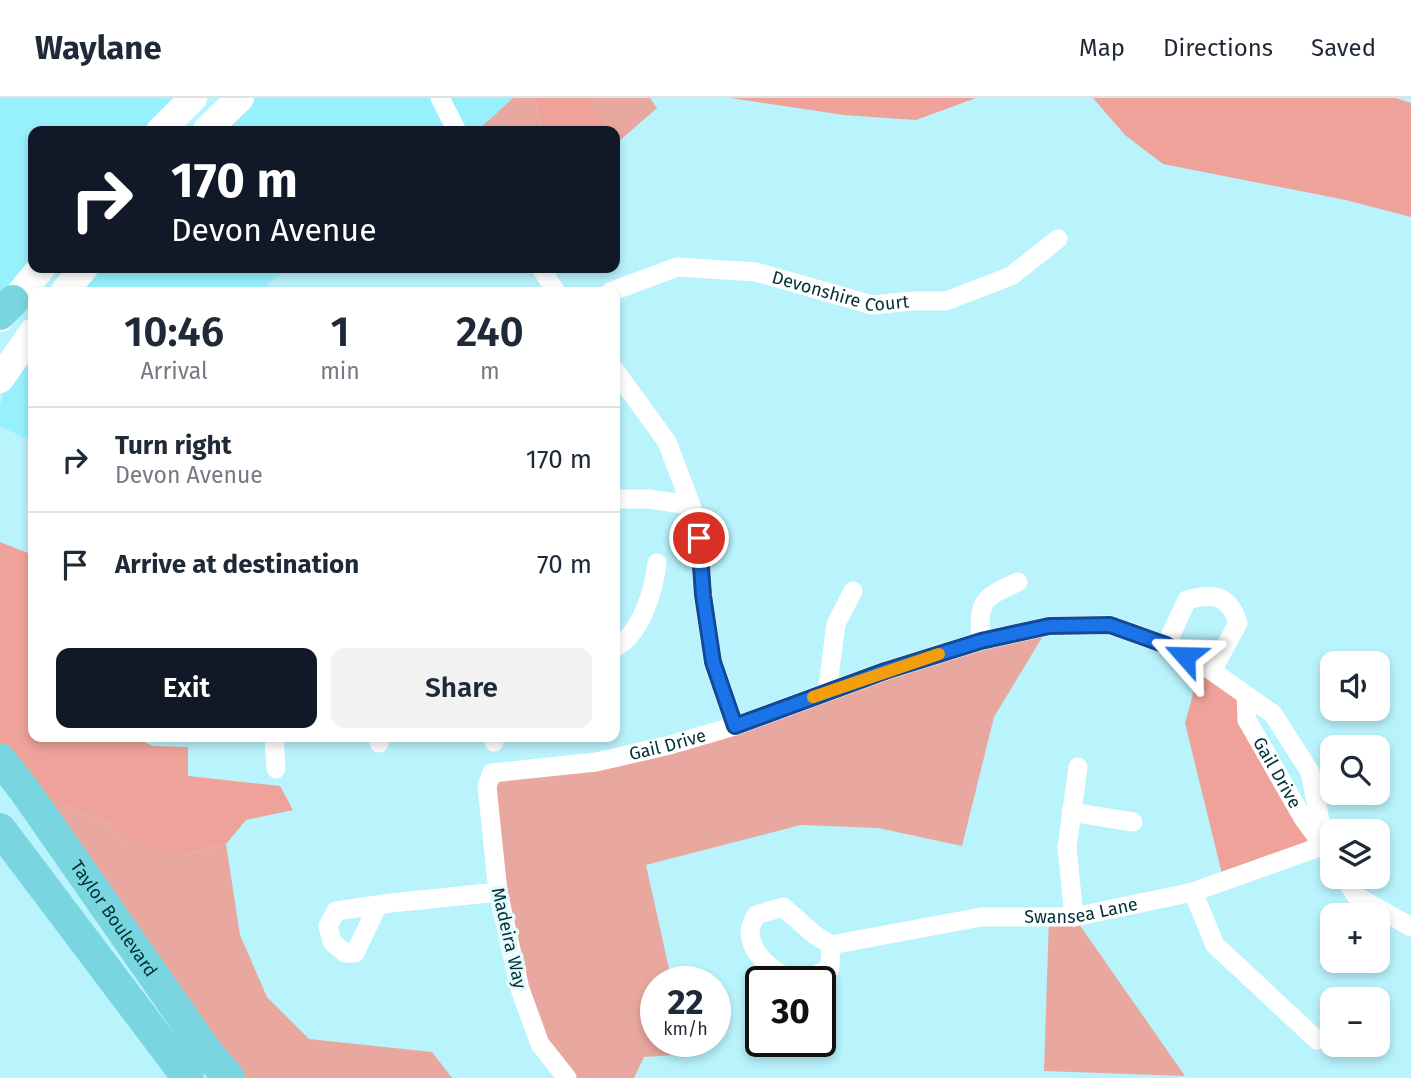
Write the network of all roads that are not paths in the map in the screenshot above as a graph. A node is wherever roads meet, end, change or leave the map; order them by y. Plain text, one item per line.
1 (193, 98) edge
2 (240, 98) edge
3 (440, 98) edge
4 (165, 126) edge
5 (211, 126) edge
6 (454, 126) edge
7 (1058, 239) dead end
8 (37, 273) edge
9 (80, 273) edge
10 (68, 287) edge
11 (620, 289) edge
12 (4, 311) edge
13 (28, 339) edge
14 (620, 377) edge
15 (0, 379) edge
16 (620, 499) edge
17 (691, 505) junction
18 (657, 563) dead end
19 (1018, 582) dead end
20 (853, 591) dead end
21 (981, 641) junction
22 (620, 643) edge
23 (1166, 645) junction
24 (1212, 671) junction
25 (827, 692) junction
26 (1246, 695) junction
27 (735, 726) junction
28 (274, 742) edge
29 (0, 759) edge
30 (1077, 767) dead end
31 (276, 769) dead end
32 (487, 786) joint
33 (1071, 812) junction
34 (1321, 819) edge
35 (1133, 822) dead end
36 (0, 829) edge
37 (1320, 840) edge
38 (0, 848) edge
39 (1320, 853) edge
40 (1352, 889) edge
41 (498, 892) junction
42 (1193, 892) junction
43 (49, 895) junction
44 (377, 907) dead end
45 (1073, 917) junction
46 (1411, 927) edge
47 (831, 945) dead end
48 (1317, 1040) dead end
49 (188, 1078) edge
50 (229, 1078) edge
51 (567, 1078) edge

1 - 4 main road
2 - 5 main road
3 - 6 street
7 - 11 street, Devonshire Court
8 - 12 main road
9 - 10 main road
13 - 15 main road
14 - 17 street
16 - 17 street
17 - 27 street
18 - 22 street
19 - 21 street
20 - 25 street
21 - 23 street, Gail Drive
21 - 25 street, Gail Drive
23 - 24 street, Gail Drive
23 - 24 street
24 - 26 street, Gail Drive
25 - 27 street, Gail Drive
26 - 34 street, Gail Drive
26 - 37 street, Gail Drive
27 - 32 street, Gail Drive
28 - 31 street
29 - 50 main road, Taylor Boulevard
30 - 33 street
32 - 41 street, Madeira Way
33 - 35 street
33 - 45 street
36 - 43 main road, Taylor Boulevard
38 - 43 main road
39 - 42 street, Swansea Lane
40 - 46 street
41 - 44 street
41 - 51 street, Madeira Way
42 - 45 street, Swansea Lane
42 - 48 street
43 - 49 main road, Taylor Boulevard
45 - 47 street, Swansea Lane

